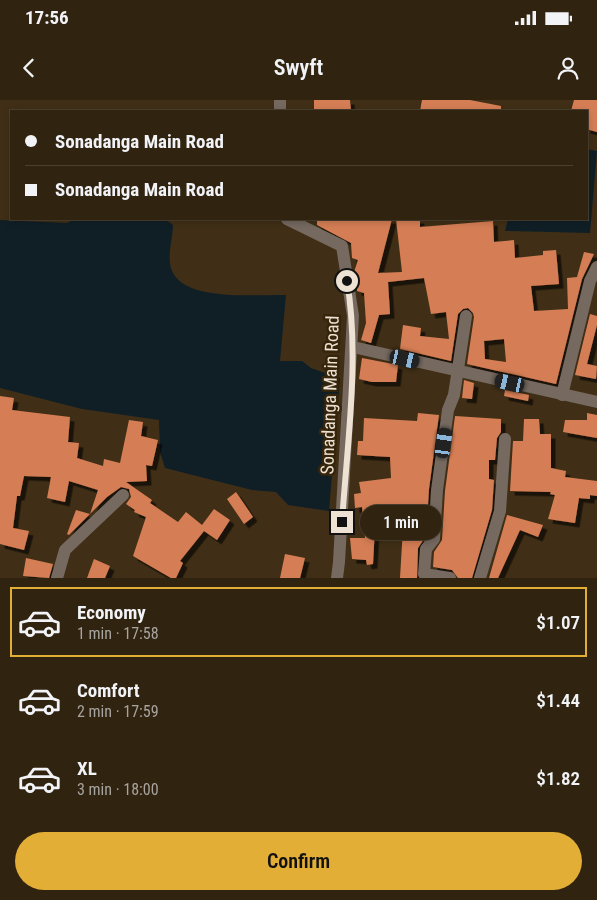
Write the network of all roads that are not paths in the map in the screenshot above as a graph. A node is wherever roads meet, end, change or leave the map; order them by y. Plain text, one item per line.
1 (289, 220) edge
2 (597, 267) edge
3 (466, 316) dead end
4 (353, 346) junction
5 (458, 371) junction
6 (562, 395) junction
7 (597, 402) edge
8 (505, 439) dead end
9 (123, 495) dead end
10 (57, 578) edge
11 (336, 578) edge
12 (450, 578) edge
13 (480, 578) edge

1 - 4 street, Sonadanga Main Road
2 - 6 street
3 - 5 street
4 - 5 street
4 - 11 street, Sonadanga Main Road
5 - 6 street
5 - 12 street
6 - 7 street
8 - 13 street
9 - 10 street

